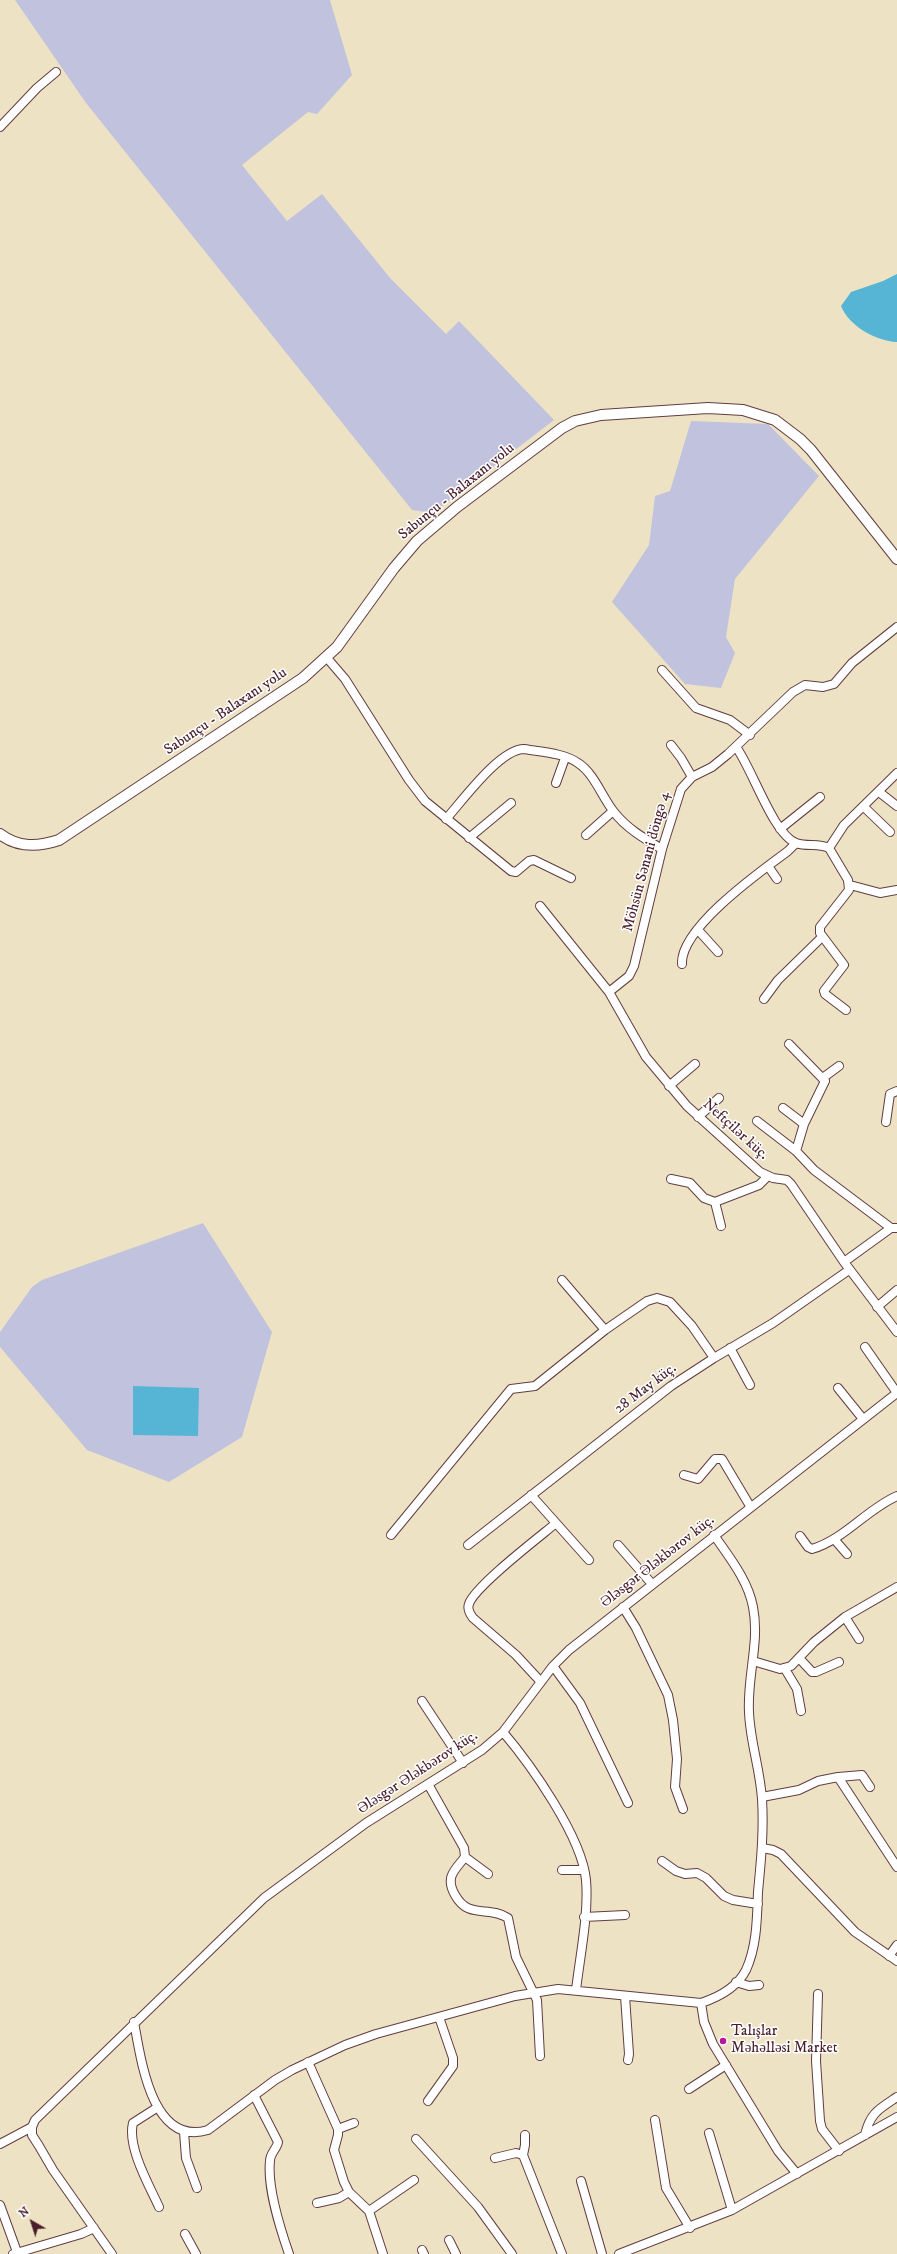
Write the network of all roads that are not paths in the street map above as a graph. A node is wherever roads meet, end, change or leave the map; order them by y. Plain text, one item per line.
1 (56, 72) dead end
2 (0, 127) edge
3 (897, 559) edge
4 (897, 627) edge
5 (327, 658) junction
6 (662, 670) dead end
7 (750, 735) junction
8 (671, 745) dead end
9 (736, 747) junction
10 (565, 758) junction
11 (897, 773) edge
12 (692, 777) junction
13 (556, 783) dead end
14 (879, 792) junction
15 (820, 797) dead end
16 (511, 803) dead end
17 (897, 806) edge
18 (864, 807) junction
19 (613, 811) junction
20 (446, 819) junction
21 (780, 829) junction
22 (890, 832) dead end
23 (0, 834) edge
24 (586, 835) dead end
25 (469, 838) junction
26 (796, 843) junction
27 (829, 848) junction
28 (662, 849) junction
29 (768, 866) junction
30 (571, 878) dead end
31 (777, 879) dead end
32 (850, 884) junction
33 (897, 890) edge
34 (540, 906) dead end
35 (698, 930) junction
36 (822, 938) junction
37 (718, 952) dead end
38 (682, 964) dead end
39 (609, 992) junction
40 (764, 999) dead end
41 (846, 1010) dead end
42 (789, 1044) dead end
43 (695, 1064) dead end
44 (838, 1066) dead end
45 (824, 1077) junction
46 (669, 1086) junction
47 (897, 1091) edge
48 (719, 1098) dead end
49 (783, 1108) dead end
50 (698, 1117) junction
51 (757, 1121) dead end
52 (886, 1122) dead end
53 (804, 1124) junction
54 (796, 1150) junction
55 (768, 1176) junction
56 (671, 1179) dead end
57 (715, 1202) junction
58 (721, 1226) dead end
59 (894, 1228) edge
60 (844, 1262) junction
61 (849, 1270) junction
62 (562, 1280) dead end
63 (897, 1290) edge
64 (877, 1307) junction
65 (605, 1330) junction
66 (897, 1332) edge
67 (865, 1347) dead end
68 (730, 1348) junction
69 (714, 1358) junction
70 (750, 1385) dead end
71 (838, 1388) dead end
72 (897, 1393) edge
73 (863, 1419) junction
74 (684, 1475) dead end
75 (531, 1495) junction
76 (897, 1496) edge
77 (750, 1506) junction
78 (555, 1524) junction
79 (391, 1535) dead end
80 (714, 1535) junction
81 (800, 1536) dead end
82 (834, 1539) junction
83 (468, 1545) dead end
84 (618, 1545) dead end
85 (847, 1554) dead end
86 (589, 1560) dead end
87 (652, 1584) junction
88 (897, 1588) edge
89 (623, 1606) junction
90 (845, 1617) junction
91 (859, 1639) dead end
92 (799, 1658) junction
93 (753, 1661) junction
94 (839, 1662) dead end
95 (553, 1666) junction
96 (785, 1669) junction
97 (541, 1682) junction
98 (422, 1701) dead end
99 (801, 1711) dead end
100 (503, 1732) junction
101 (463, 1763) junction
102 (838, 1777) junction
103 (428, 1784) junction
104 (870, 1787) dead end
105 (762, 1798) junction
106 (628, 1803) dead end
107 (683, 1809) dead end
108 (762, 1848) junction
109 (465, 1857) junction
110 (662, 1861) dead end
111 (897, 1867) edge
112 (562, 1870) dead end
113 (584, 1870) junction
114 (488, 1874) dead end
115 (758, 1904) junction
116 (625, 1915) dead end
117 (584, 1917) junction
118 (897, 1945) edge
119 (889, 1956) junction
120 (897, 1961) edge
121 (736, 1982) junction
122 (759, 1985) dead end
123 (576, 1990) junction
124 (534, 1992) junction
125 (818, 1994) dead end
126 (625, 1996) junction
127 (701, 2003) junction
128 (439, 2017) junction
129 (134, 2022) junction
130 (540, 2056) dead end
131 (628, 2060) dead end
132 (308, 2062) junction
133 (726, 2065) junction
134 (689, 2089) dead end
135 (254, 2096) junction
136 (897, 2097) edge
137 (428, 2101) dead end
138 (158, 2107) junction
139 (897, 2117) edge
140 (655, 2120) dead end
141 (354, 2123) dead end
142 (32, 2127) junction
143 (338, 2129) junction
144 (184, 2132) junction
145 (709, 2133) dead end
146 (525, 2135) dead end
147 (865, 2135) junction
148 (416, 2139) dead end
149 (0, 2144) edge
150 (839, 2151) junction
151 (523, 2155) junction
152 (495, 2158) dead end
153 (797, 2174) junction
154 (414, 2180) dead end
155 (581, 2181) dead end
156 (197, 2188) dead end
157 (349, 2192) junction
158 (317, 2203) dead end
159 (0, 2205) edge
160 (159, 2207) dead end
161 (732, 2210) junction
162 (369, 2211) junction
163 (94, 2228) junction
164 (690, 2228) junction
165 (185, 2234) dead end
166 (449, 2240) dead end
167 (15, 2253) edge
168 (112, 2254) edge
169 (196, 2254) edge
170 (289, 2254) edge
171 (383, 2254) edge
172 (456, 2254) edge
173 (512, 2254) edge
174 (562, 2254) edge
175 (602, 2254) edge
176 (618, 2254) edge

1 - 2 street
3 - 5 street, Sabunçu - Balaxanı yolu
4 - 7 street, Möhsün Sənani döngə 4
5 - 20 street
5 - 23 street, Sabunçu - Balaxanı yolu
6 - 7 street
7 - 9 street, Möhsün Sənani döngə 4
8 - 12 street
9 - 12 street, Möhsün Sənani döngə 4
9 - 21 street
10 - 13 street
10 - 19 street
10 - 20 street
11 - 14 street
12 - 28 street, Möhsün Sənani döngə 4
14 - 17 street
14 - 18 street
15 - 21 street
16 - 25 street
18 - 22 street
18 - 27 street
19 - 24 street
19 - 28 street
20 - 25 street
21 - 26 street
25 - 30 street
26 - 27 street
26 - 29 street
27 - 32 street
28 - 39 street, Möhsün Sənani döngə 4
29 - 31 street
29 - 35 street
32 - 33 street
32 - 36 street
34 - 39 street, Neftçilər küç.
35 - 37 street
35 - 38 street
36 - 40 street
36 - 41 street
39 - 46 street, Neftçilər küç.
42 - 45 street
43 - 46 street
44 - 45 street
45 - 53 street
46 - 50 street, Neftçilər küç.
47 - 52 street
48 - 50 street
49 - 53 street
50 - 55 street, Neftçilər küç.
51 - 54 street
53 - 54 street
54 - 59 street
55 - 57 street
55 - 60 street, Neftçilər küç.
56 - 57 street
57 - 58 street
59 - 60 street
60 - 61 street, Neftçilər küç.
61 - 64 street, Neftçilər küç.
61 - 68 street, 28 May küç.
62 - 65 street
63 - 64 street
64 - 66 street, Neftçilər küç.
65 - 69 street
65 - 79 street
67 - 72 street
68 - 69 street, 28 May küç.
68 - 70 street
69 - 75 street, 28 May küç.
71 - 73 street
72 - 73 street, Ələsgər Ələkbərov küç.
73 - 77 street, Ələsgər Ələkbərov küç.
74 - 77 street
75 - 78 street
75 - 83 street, 28 May küç.
76 - 82 street
77 - 80 street, Ələsgər Ələkbərov küç.
78 - 86 street
78 - 97 street
80 - 87 street, Ələsgər Ələkbərov küç.
80 - 93 street
81 - 82 street
82 - 85 street
84 - 87 street
87 - 89 street, Ələsgər Ələkbərov küç.
88 - 90 street
89 - 95 street, Ələsgər Ələkbərov küç.
89 - 107 street
90 - 91 street
90 - 92 street
92 - 94 street
92 - 96 street
93 - 96 street
93 - 105 street
95 - 97 street, Ələsgər Ələkbərov küç.
95 - 106 street
96 - 99 street
97 - 100 street, Ələsgər Ələkbərov küç.
98 - 101 street
100 - 101 street, Ələsgər Ələkbərov küç.
100 - 113 street
101 - 103 street, Ələsgər Ələkbərov küç.
102 - 104 street
102 - 105 street
102 - 111 street
103 - 109 street
103 - 129 street, Ələsgər Ələkbərov küç.
105 - 108 street
108 - 115 street
108 - 119 street
109 - 114 street
109 - 124 street
110 - 115 street
112 - 113 street
113 - 117 street
115 - 121 street
116 - 117 street
117 - 123 street
118 - 119 street
119 - 120 street
121 - 122 street
121 - 127 street
123 - 124 street
123 - 126 street
124 - 128 street
124 - 130 street
125 - 150 street
126 - 127 street
126 - 131 street
127 - 133 street
128 - 132 street
128 - 137 street
129 - 138 street
129 - 142 street, Ələsgər Ələkbərov küç.
132 - 135 street
132 - 143 street
133 - 134 street
133 - 153 street
135 - 144 street
135 - 170 street
136 - 147 street
138 - 144 street
138 - 160 street
139 - 147 street
140 - 164 street
141 - 143 street
142 - 149 street
142 - 163 street
143 - 157 street
144 - 156 street
145 - 161 street
146 - 151 street
147 - 150 street
148 - 173 street
150 - 153 street
151 - 152 street
151 - 174 street
153 - 161 street
154 - 162 street
155 - 175 street
157 - 158 street
157 - 162 street
159 - 167 street
161 - 164 street
162 - 171 street
163 - 167 street
163 - 168 street
164 - 176 street
165 - 169 street
166 - 172 street

